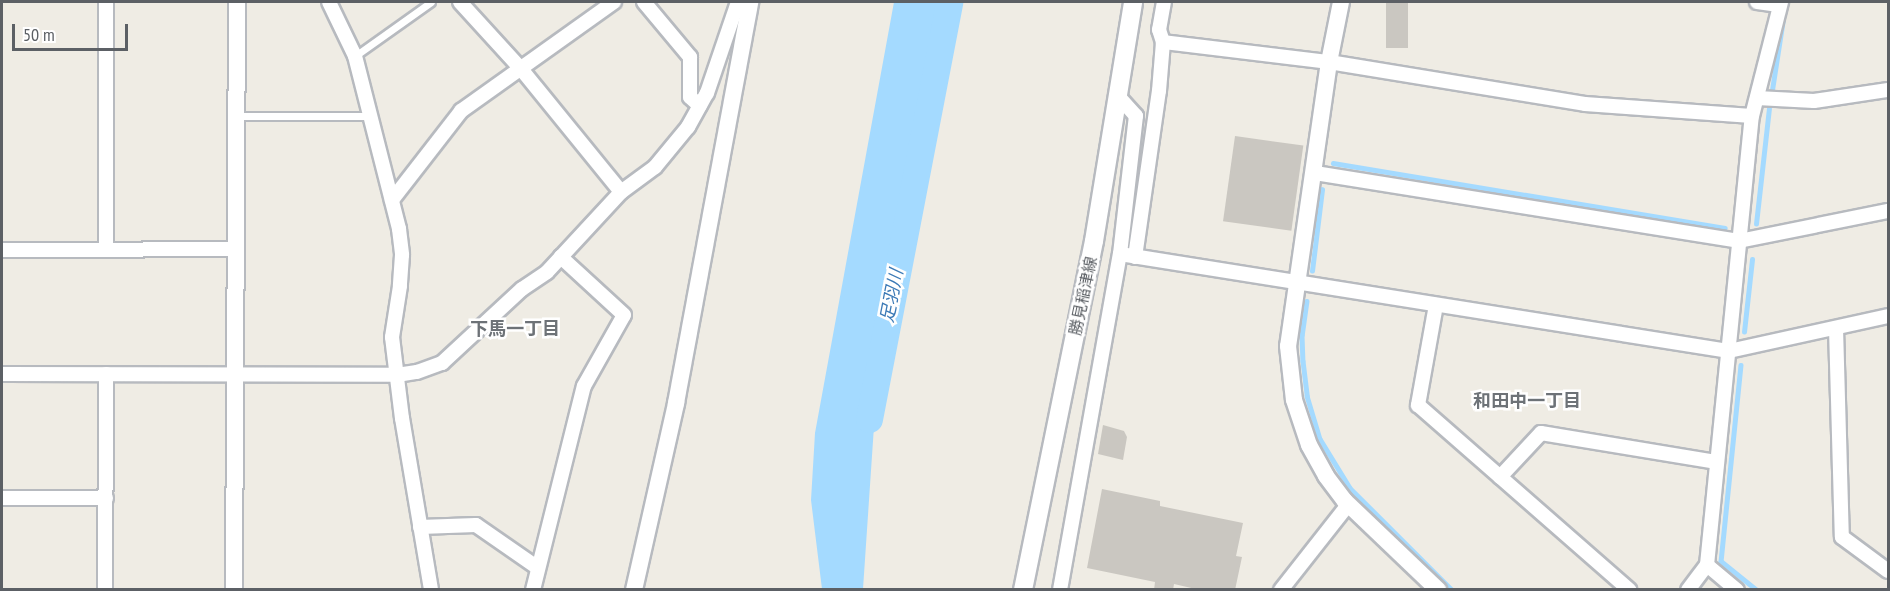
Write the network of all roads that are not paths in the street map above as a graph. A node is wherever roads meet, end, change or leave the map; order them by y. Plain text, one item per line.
1 (106, 2) edge
2 (237, 2) edge
3 (329, 2) edge
4 (431, 2) edge
5 (460, 2) edge
6 (614, 2) edge
7 (644, 2) edge
8 (738, 2) edge
9 (750, 2) edge
10 (1133, 2) edge
11 (1164, 2) edge
12 (1341, 2) edge
13 (1756, 2) edge
14 (1780, 3) edge
15 (1163, 42) junction
16 (356, 56) junction
17 (1329, 62) junction
18 (522, 70) junction
19 (1887, 87) edge
20 (1118, 96) junction
21 (1757, 98) junction
22 (700, 106) junction
23 (236, 116) junction
24 (371, 116) junction
25 (1752, 116) junction
26 (1315, 173) junction
27 (621, 192) junction
28 (392, 200) junction
29 (1888, 211) edge
30 (1739, 241) junction
31 (235, 249) junction
32 (2, 250) edge
33 (106, 250) junction
34 (1120, 254) junction
35 (561, 257) junction
36 (1136, 257) junction
37 (1297, 282) junction
38 (1436, 304) junction
39 (1888, 316) edge
40 (1836, 328) junction
41 (1728, 351) junction
42 (2, 374) edge
43 (106, 374) junction
44 (234, 374) junction
45 (397, 375) junction
46 (1716, 462) junction
47 (1500, 477) junction
48 (2, 498) edge
49 (106, 498) junction
50 (1348, 505) junction
51 (420, 527) junction
52 (1707, 566) junction
53 (538, 568) junction
54 (1888, 571) edge
55 (105, 590) edge
56 (234, 590) edge
57 (430, 590) edge
58 (533, 590) edge
59 (634, 590) edge
60 (1023, 590) edge
61 (1060, 590) edge
62 (1281, 590) edge
63 (1438, 590) edge
64 (1629, 590) edge
65 (1688, 590) edge
66 (1737, 590) edge

1 - 33 street
2 - 23 street
3 - 16 street
4 - 16 lane
5 - 18 street
6 - 18 street
7 - 22 street
8 - 22 street
9 - 59 street
10 - 20 main road, 勝見稲津線
11 - 15 street
12 - 17 street
13 - 14 street
14 - 21 street
15 - 17 street
15 - 36 street
16 - 24 street
17 - 25 street
17 - 26 street
18 - 27 street
18 - 28 street
19 - 21 street
20 - 34 street
20 - 60 main road, 勝見稲津線
21 - 25 street
22 - 27 street
23 - 24 lane
23 - 31 street
24 - 28 street
25 - 30 street
26 - 30 street
26 - 37 street
27 - 35 street
28 - 45 street
29 - 30 street
30 - 41 street
31 - 33 street
31 - 44 street
32 - 33 street
34 - 36 street
34 - 61 street
35 - 45 street
35 - 53 street
36 - 37 street
37 - 38 street
37 - 50 street
38 - 41 street
38 - 47 street
39 - 40 street
40 - 41 street
40 - 54 street
41 - 46 street
42 - 43 street
43 - 44 street
43 - 49 street
44 - 45 street
44 - 56 street
45 - 51 street
46 - 47 street
46 - 52 street
47 - 64 street
48 - 49 street
49 - 55 street
50 - 62 street
50 - 63 street
51 - 53 street
51 - 57 street
52 - 65 street
52 - 66 street
53 - 58 street

